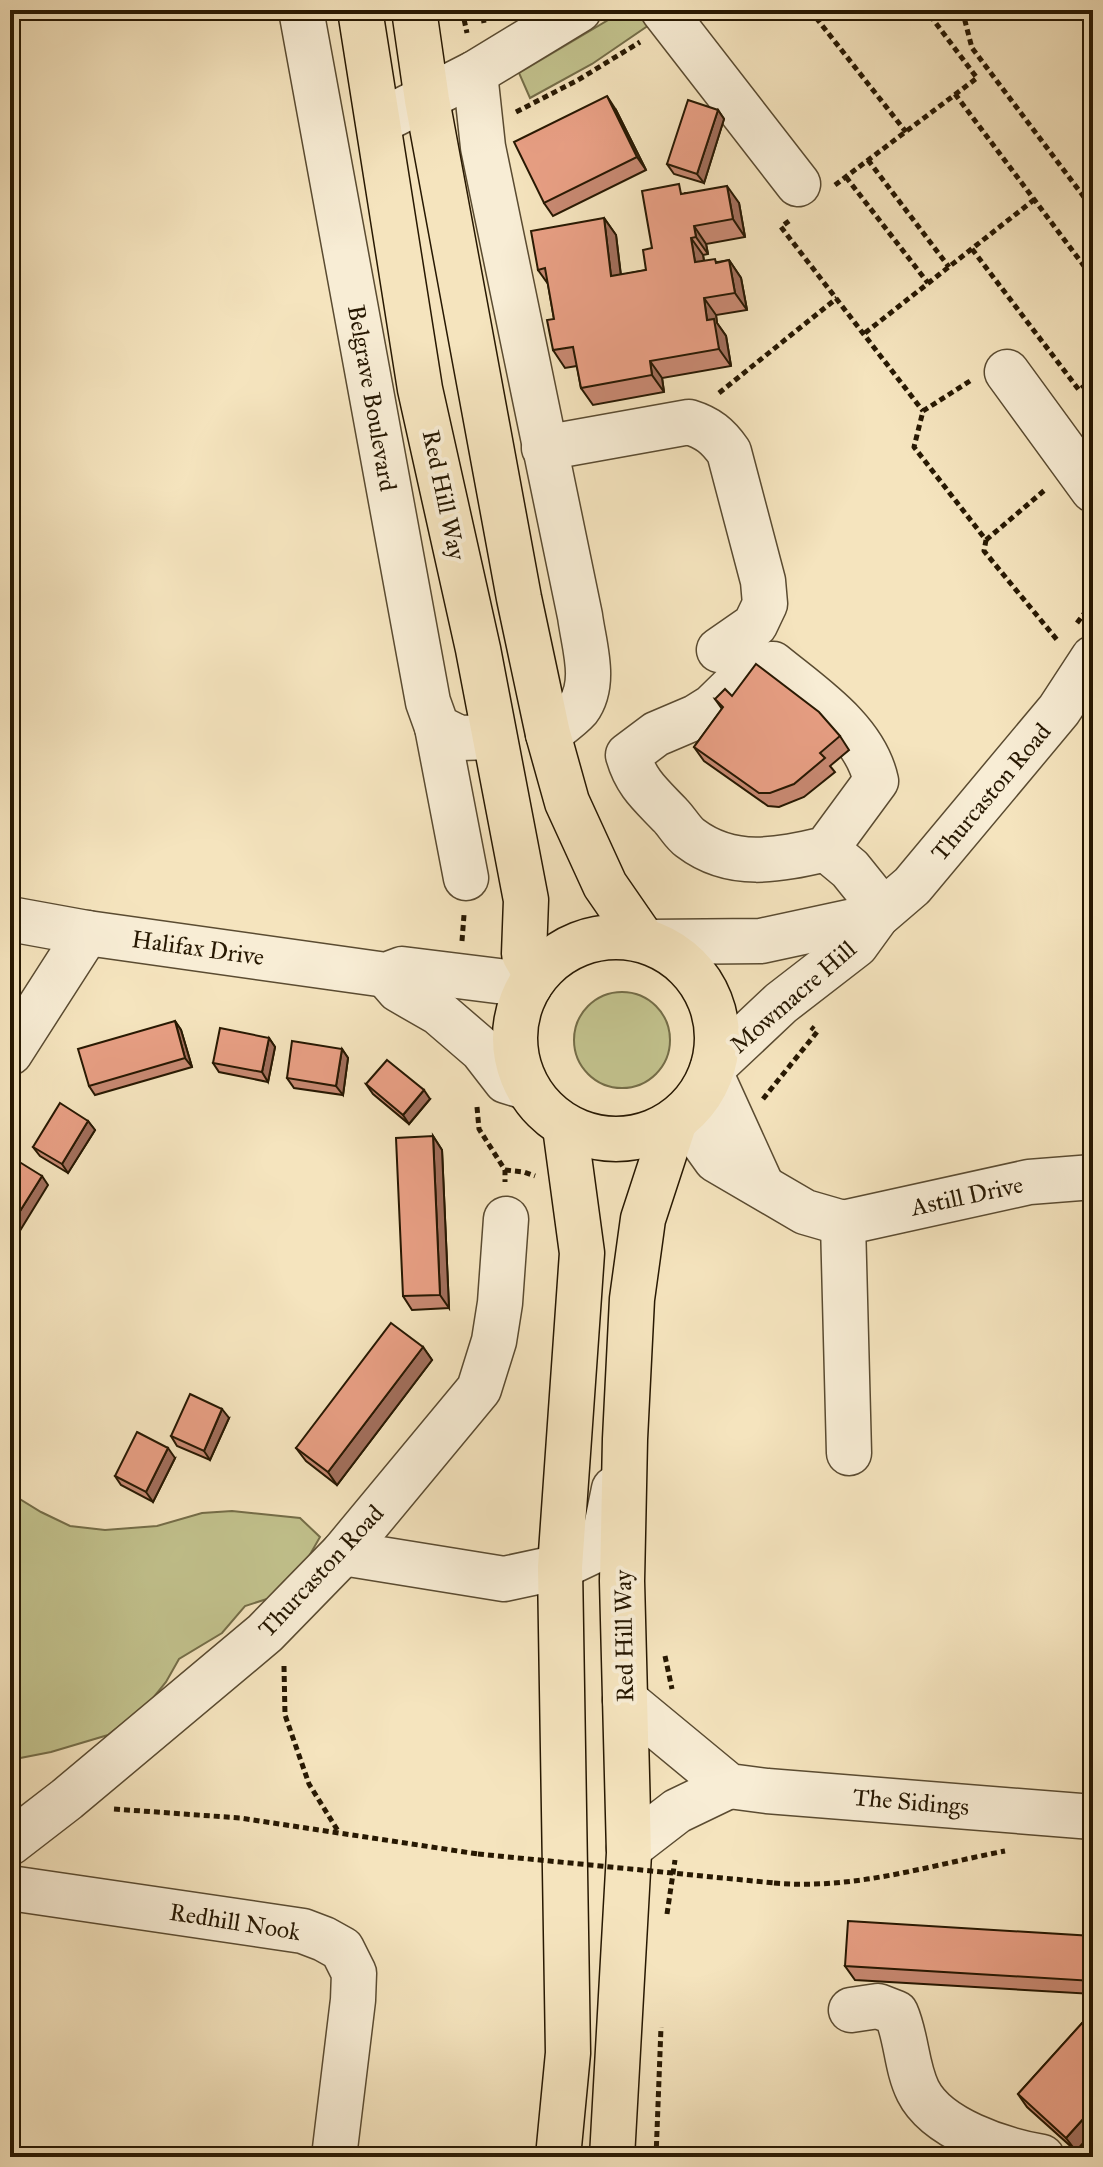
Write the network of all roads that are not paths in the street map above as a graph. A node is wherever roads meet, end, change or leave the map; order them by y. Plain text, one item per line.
1 (301, 10) edge
2 (360, 10) edge
3 (414, 10) edge
4 (579, 10) edge
5 (665, 12) edge
6 (475, 73) junction
7 (427, 100) junction
8 (379, 122) junction
9 (805, 199) road end
10 (990, 375) road end
11 (544, 448) junction
12 (1084, 478) edge
13 (719, 650) dead end
14 (1077, 651) edge
15 (437, 727) junction
16 (548, 734) junction
17 (493, 737) junction
18 (826, 849) junction
19 (466, 878) dead end
20 (12, 909) edge
21 (880, 913) junction
22 (87, 933) junction
23 (647, 941) junction
24 (386, 975) junction
25 (533, 980) junction
26 (10, 1053) edge
27 (712, 1070) junction
28 (526, 1087) junction
29 (679, 1118) junction
30 (565, 1127) junction
31 (1093, 1177) edge
32 (761, 1184) junction
33 (506, 1219) dead end
34 (843, 1223) junction
35 (625, 1439) junction
36 (849, 1453) dead end
37 (343, 1553) junction
38 (560, 1567) junction
39 (625, 1700) junction
40 (729, 1786) junction
41 (1093, 1817) edge
42 (10, 1843) edge
43 (629, 1848) junction
44 (10, 1888) edge
45 (851, 2010) dead end
46 (334, 2157) edge
47 (558, 2157) edge
48 (612, 2157) edge
49 (1042, 2157) edge

1 - 15 street, Belgrave Boulevard
2 - 8 highway, Red Hill Way
3 - 7 highway
4 - 6 street
5 - 9 street
6 - 7 street
6 - 11 street
7 - 8 street
7 - 16 highway
8 - 17 highway, Red Hill Way
10 - 12 street
11 - 13 street
11 - 16 street
14 - 21 street, Thurcaston Road
15 - 17 street
15 - 19 street, Belgrave Boulevard
16 - 23 highway
17 - 25 highway, Red Hill Way
18 - 18 street
18 - 21 street
20 - 22 street, Halifax Drive
21 - 23 street, Mowmacre Hill
21 - 27 street, Mowmacre Hill
22 - 24 street, Halifax Drive
22 - 26 street
23 - 25 highway
23 - 27 highway
24 - 25 street, Halifax Drive
24 - 28 street
25 - 28 highway
27 - 29 highway
27 - 32 street
28 - 30 highway
29 - 30 highway
29 - 32 street, Astill Drive
29 - 35 highway, Red Hill Way
30 - 38 highway
31 - 34 street, Astill Drive
32 - 34 street, Astill Drive
33 - 37 street, Thurcaston Road
34 - 36 street
35 - 38 street
35 - 39 highway, Red Hill Way
37 - 38 street
37 - 42 street, Thurcaston Road
38 - 47 highway
39 - 40 street
39 - 43 highway, Red Hill Way
40 - 41 street, The Sidings
40 - 43 street
43 - 48 highway, Red Hill Way
44 - 46 street, Redhill Nook
45 - 49 street

